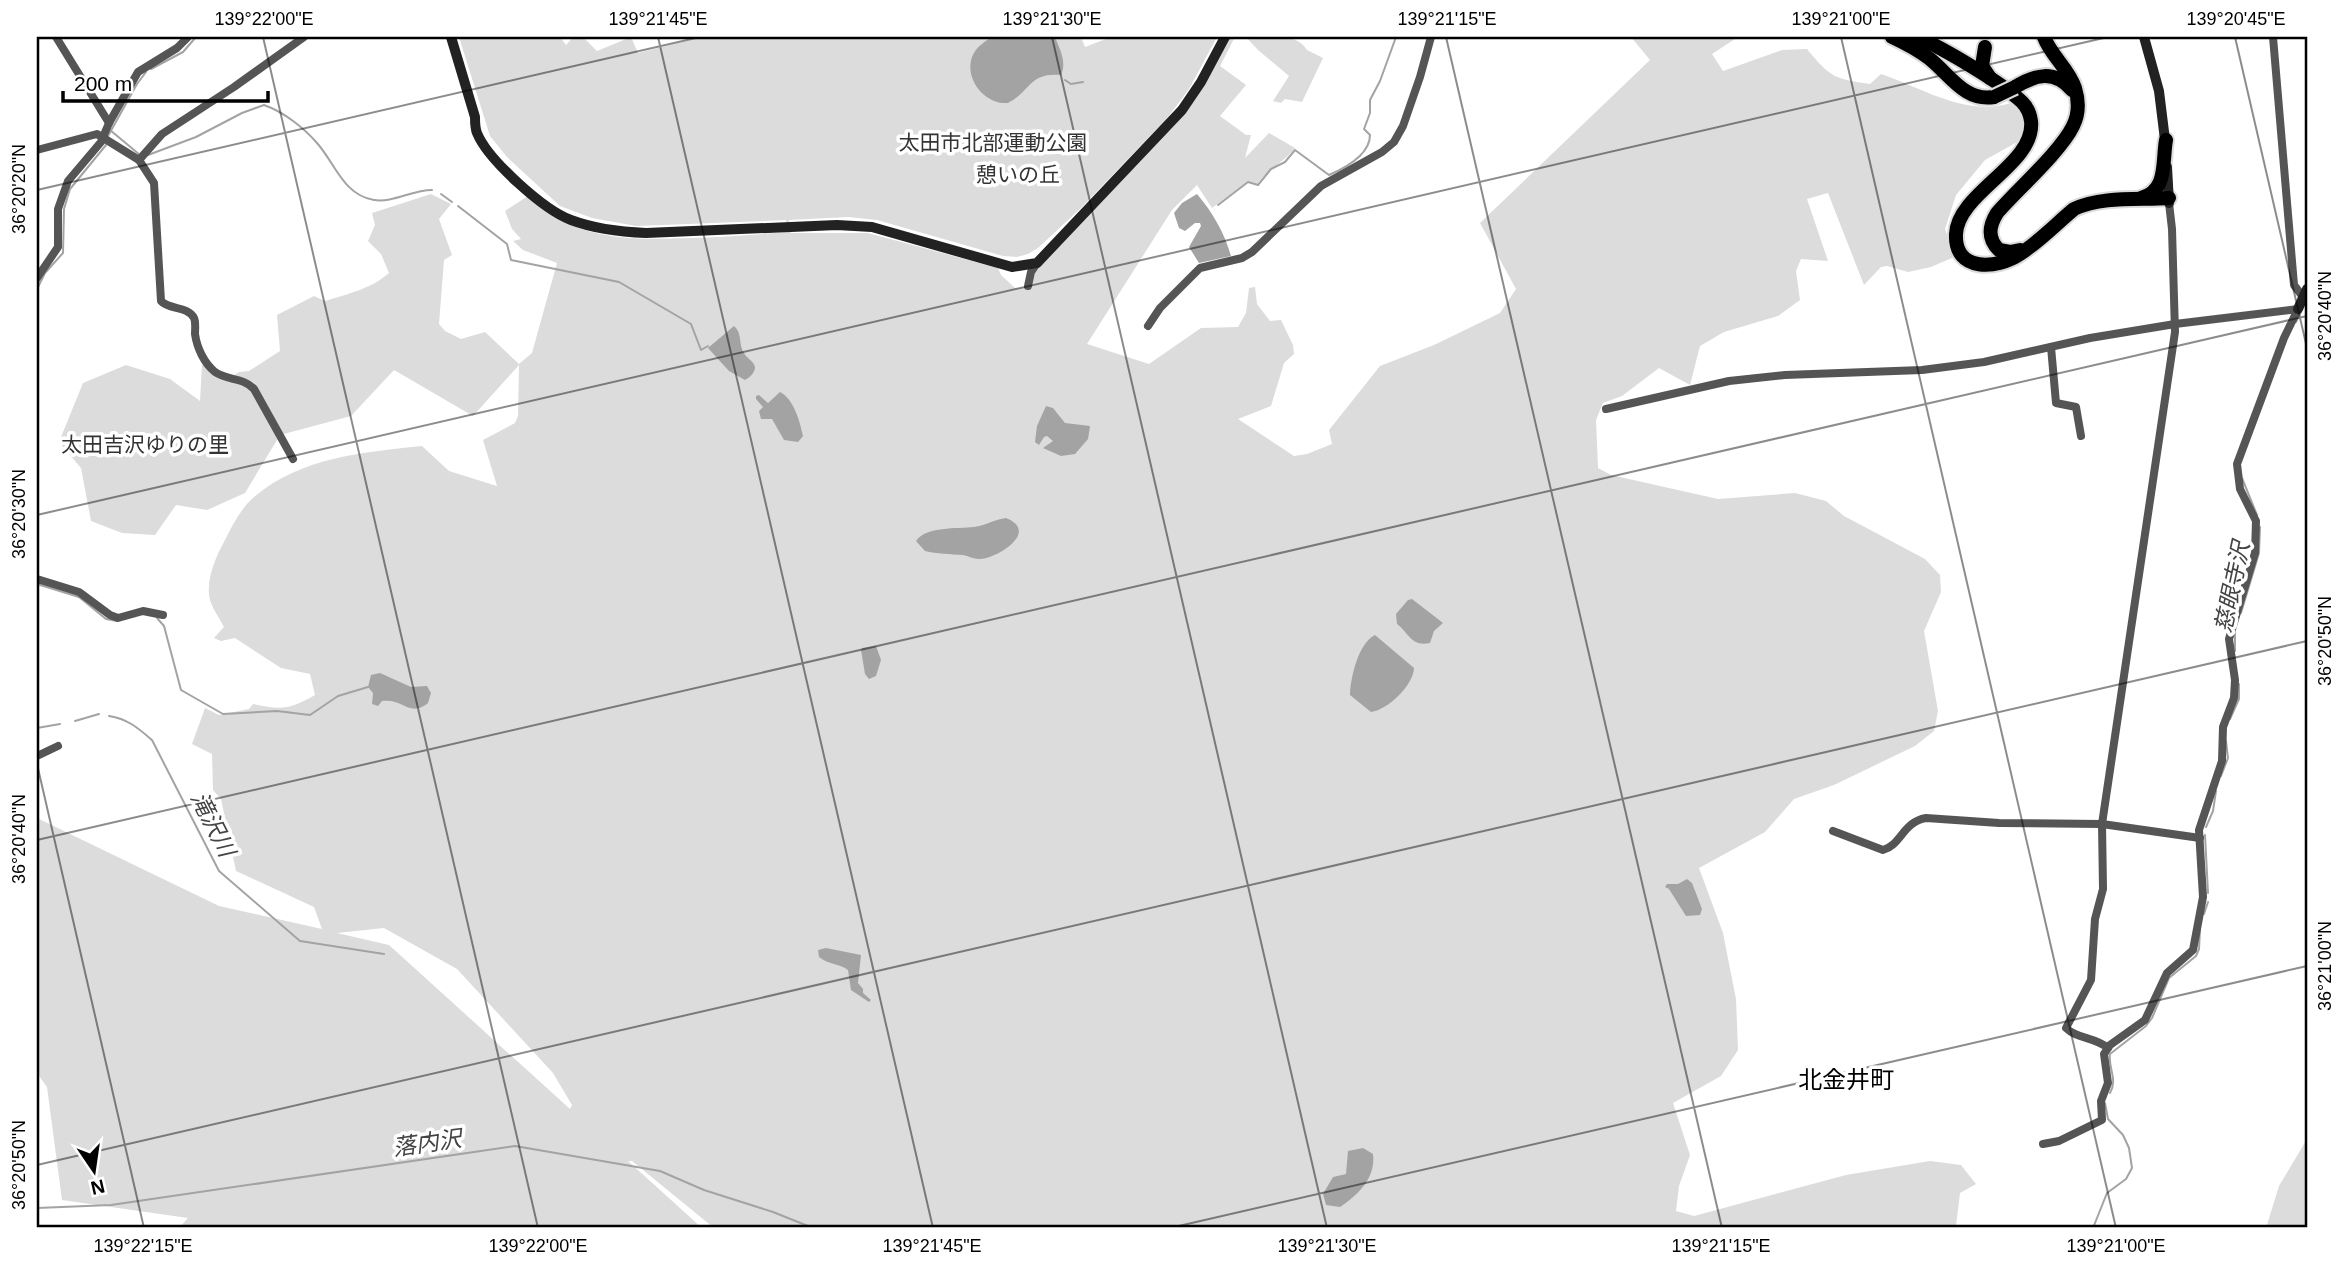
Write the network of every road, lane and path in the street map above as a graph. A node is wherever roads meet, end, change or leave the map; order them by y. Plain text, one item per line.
1 (56, 37) edge
2 (188, 37) edge
3 (304, 37) edge
4 (451, 37) edge
5 (1225, 37) edge
6 (1431, 37) edge
7 (1892, 37) edge
8 (1917, 37) edge
9 (2044, 37) edge
10 (2144, 37) edge
11 (2273, 37) edge
12 (1985, 47) dead end
13 (1993, 82) junction
14 (2078, 108) junction
15 (109, 123) junction
16 (108, 139) junction
17 (2166, 140) junction
18 (37, 150) edge
19 (139, 160) junction
20 (2137, 200) junction
21 (2169, 200) junction
22 (2035, 244) junction
23 (1037, 263) junction
24 (37, 278) edge
25 (1028, 285) dead end
26 (2305, 293) edge
27 (2298, 309) junction
28 (2175, 324) junction
29 (1148, 327) dead end
30 (2051, 346) junction
31 (1606, 409) dead end
32 (2081, 436) dead end
33 (293, 459) dead end
34 (37, 579) edge
35 (163, 615) dead end
36 (58, 746) dead end
37 (37, 756) edge
38 (2102, 824) junction
39 (1833, 831) dead end
40 (2200, 838) junction
41 (2108, 1048) junction
42 (2043, 1144) dead end

1 - 15 street
2 - 15 street
3 - 19 street
4 - 23 street
5 - 23 street
6 - 29 street
7 - 14 highway, bridge
8 - 13 highway
9 - 14 highway
10 - 17 street
11 - 26 street
12 - 13 highway
13 - 22 highway
14 - 22 highway
15 - 16 street
16 - 18 street
16 - 19 street
16 - 24 street
17 - 20 highway
17 - 21 street
19 - 33 street
20 - 21 highway
20 - 22 highway
21 - 28 street
23 - 25 street
26 - 27 street
27 - 28 street
27 - 40 street
28 - 30 street
28 - 38 street
30 - 31 street
30 - 32 street
34 - 35 street
36 - 37 street
38 - 39 street
38 - 40 street
38 - 41 street
40 - 41 street
41 - 42 street

